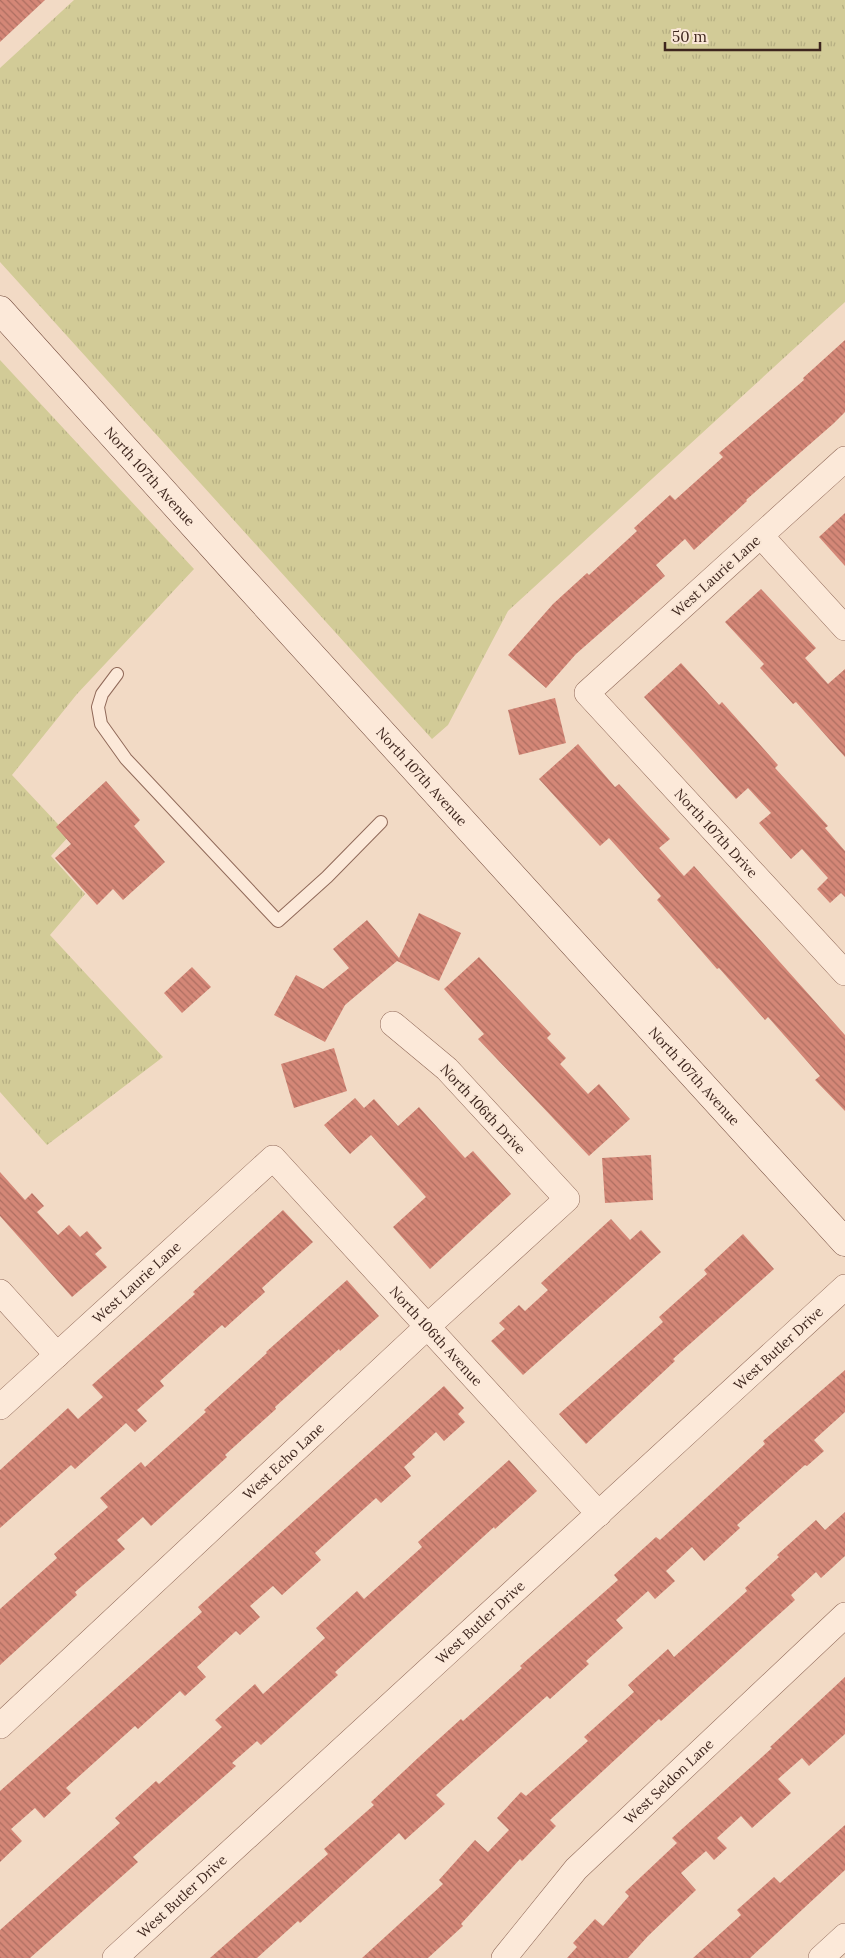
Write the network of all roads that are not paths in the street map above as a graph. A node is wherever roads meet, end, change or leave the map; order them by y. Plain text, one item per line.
1 (0, 310) edge
2 (845, 459) edge
3 (761, 536) junction
4 (845, 628) edge
5 (117, 674) dead end
6 (587, 693) joint
7 (380, 822) dead end
8 (845, 973) edge
9 (393, 1024) dead end
10 (273, 1158) joint
11 (567, 1199) joint
12 (845, 1242) edge
13 (845, 1287) edge
14 (0, 1292) edge
15 (428, 1326) junction
16 (57, 1355) junction
17 (0, 1407) edge
18 (599, 1514) junction
19 (845, 1615) edge
20 (0, 1726) edge
21 (845, 1936) edge
22 (115, 1958) edge
23 (504, 1958) edge
24 (821, 1958) edge

1 - 12 street, North 107th Avenue
2 - 3 street, West Laurie Lane
3 - 4 street
3 - 6 street, West Laurie Lane
5 - 7 lane
6 - 8 street, North 107th Drive
9 - 11 street, North 106th Drive
10 - 15 street, North 106th Avenue
10 - 16 street, West Laurie Lane
11 - 15 street, West Echo Lane
13 - 18 street, West Butler Drive
14 - 16 street
15 - 18 street, North 106th Avenue
15 - 20 street, West Echo Lane
16 - 17 street, West Laurie Lane
18 - 22 street, West Butler Drive
19 - 23 street, West Seldon Lane
21 - 24 street

